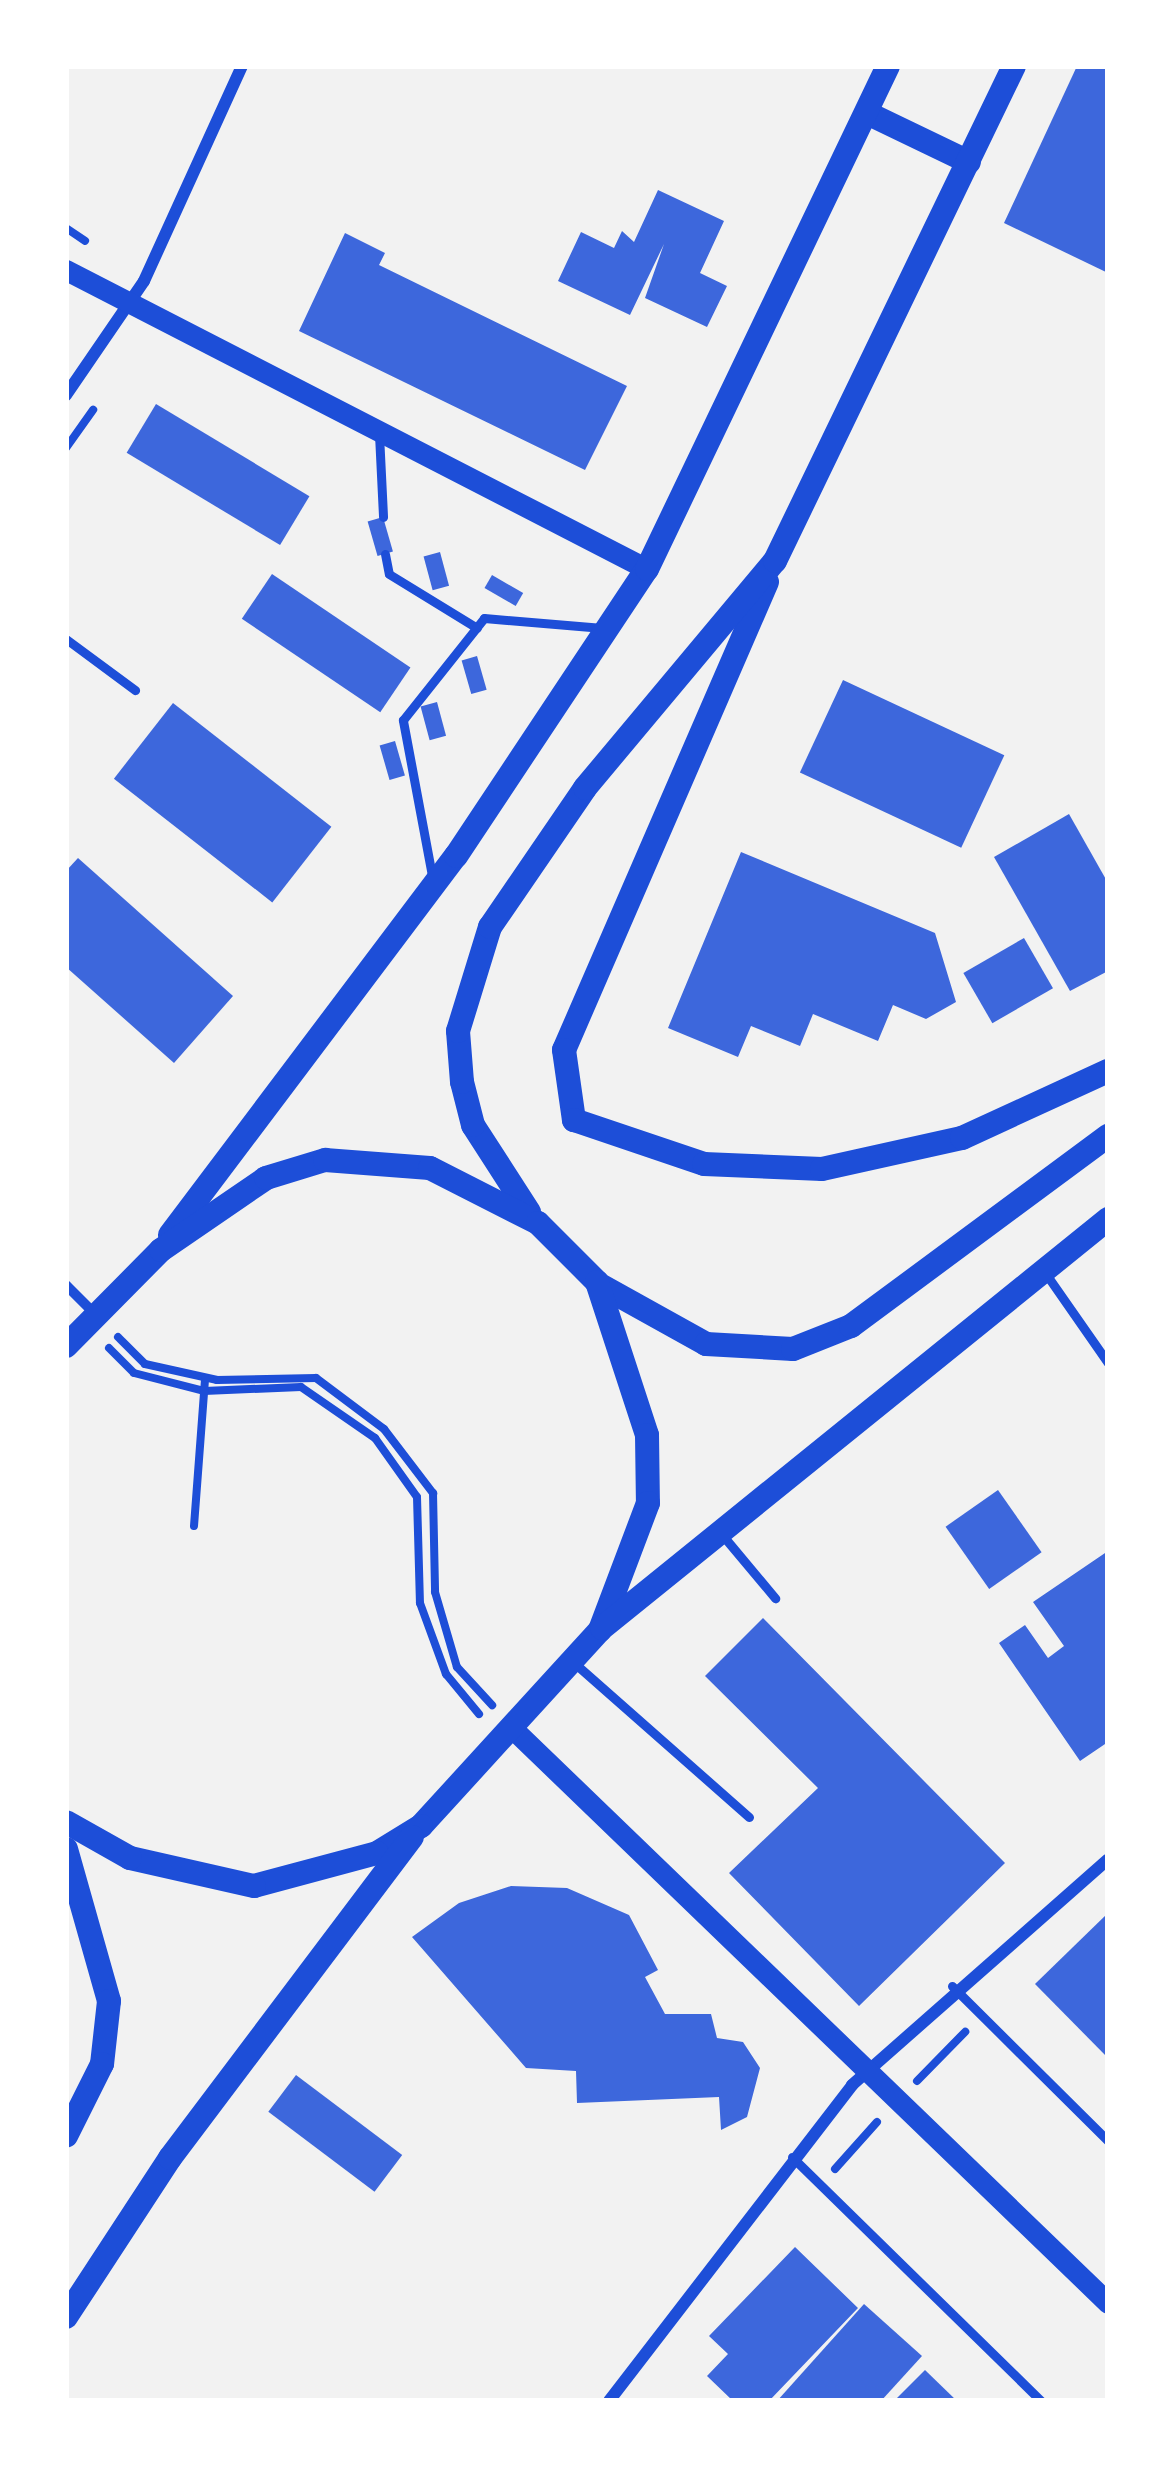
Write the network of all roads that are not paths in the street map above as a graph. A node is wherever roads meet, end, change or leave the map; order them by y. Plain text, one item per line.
1 (242, 66) edge
2 (888, 66) edge
3 (1014, 66) edge
4 (867, 113) junction
5 (968, 162) junction
6 (66, 270) edge
7 (129, 309) junction
8 (66, 394) edge
9 (379, 434) junction
10 (383, 518) dead end
11 (385, 554) dead end
12 (775, 561) junction
13 (646, 569) junction
14 (477, 628) junction
15 (608, 629) junction
16 (66, 639) edge
17 (135, 690) dead end
18 (434, 886) junction
19 (1108, 1071) edge
20 (1108, 1136) edge
21 (1108, 1219) edge
22 (538, 1223) junction
23 (160, 1250) junction
24 (1042, 1269) junction
25 (597, 1282) junction
26 (66, 1285) edge
27 (78, 1330) edge
28 (1108, 1363) edge
29 (724, 1537) junction
30 (775, 1598) dead end
31 (600, 1630) junction
32 (572, 1661) junction
33 (506, 1733) junction
34 (749, 1817) dead end
35 (66, 1822) edge
36 (421, 1826) junction
37 (66, 1849) edge
38 (1108, 1859) edge
39 (952, 1986) junction
40 (863, 2078) junction
41 (66, 2135) edge
42 (1108, 2140) edge
43 (792, 2158) junction
44 (1108, 2303) edge
45 (66, 2317) edge
46 (609, 2401) edge
47 (1041, 2401) edge

1 - 7 street
2 - 4 main road
3 - 5 main road
4 - 5 main road
4 - 13 main road
5 - 12 main road
6 - 7 street
7 - 8 street
7 - 9 street
9 - 10 lane
9 - 13 street
11 - 14 lane
12 - 19 main road
12 - 22 main road
13 - 15 main road
14 - 15 lane
14 - 18 lane
15 - 18 main road
16 - 17 lane
18 - 23 main road
20 - 25 main road
21 - 24 main road
22 - 23 main road
22 - 25 main road
23 - 27 main road
24 - 28 lane
24 - 29 main road
25 - 31 main road
26 - 27 street
29 - 30 lane
29 - 31 main road
31 - 32 main road
32 - 33 main road
32 - 34 lane
33 - 36 main road
33 - 40 street
35 - 36 main road
36 - 45 main road
37 - 41 main road
38 - 39 street
39 - 40 street
39 - 42 lane
40 - 43 street
40 - 44 street
43 - 46 street
43 - 47 lane

